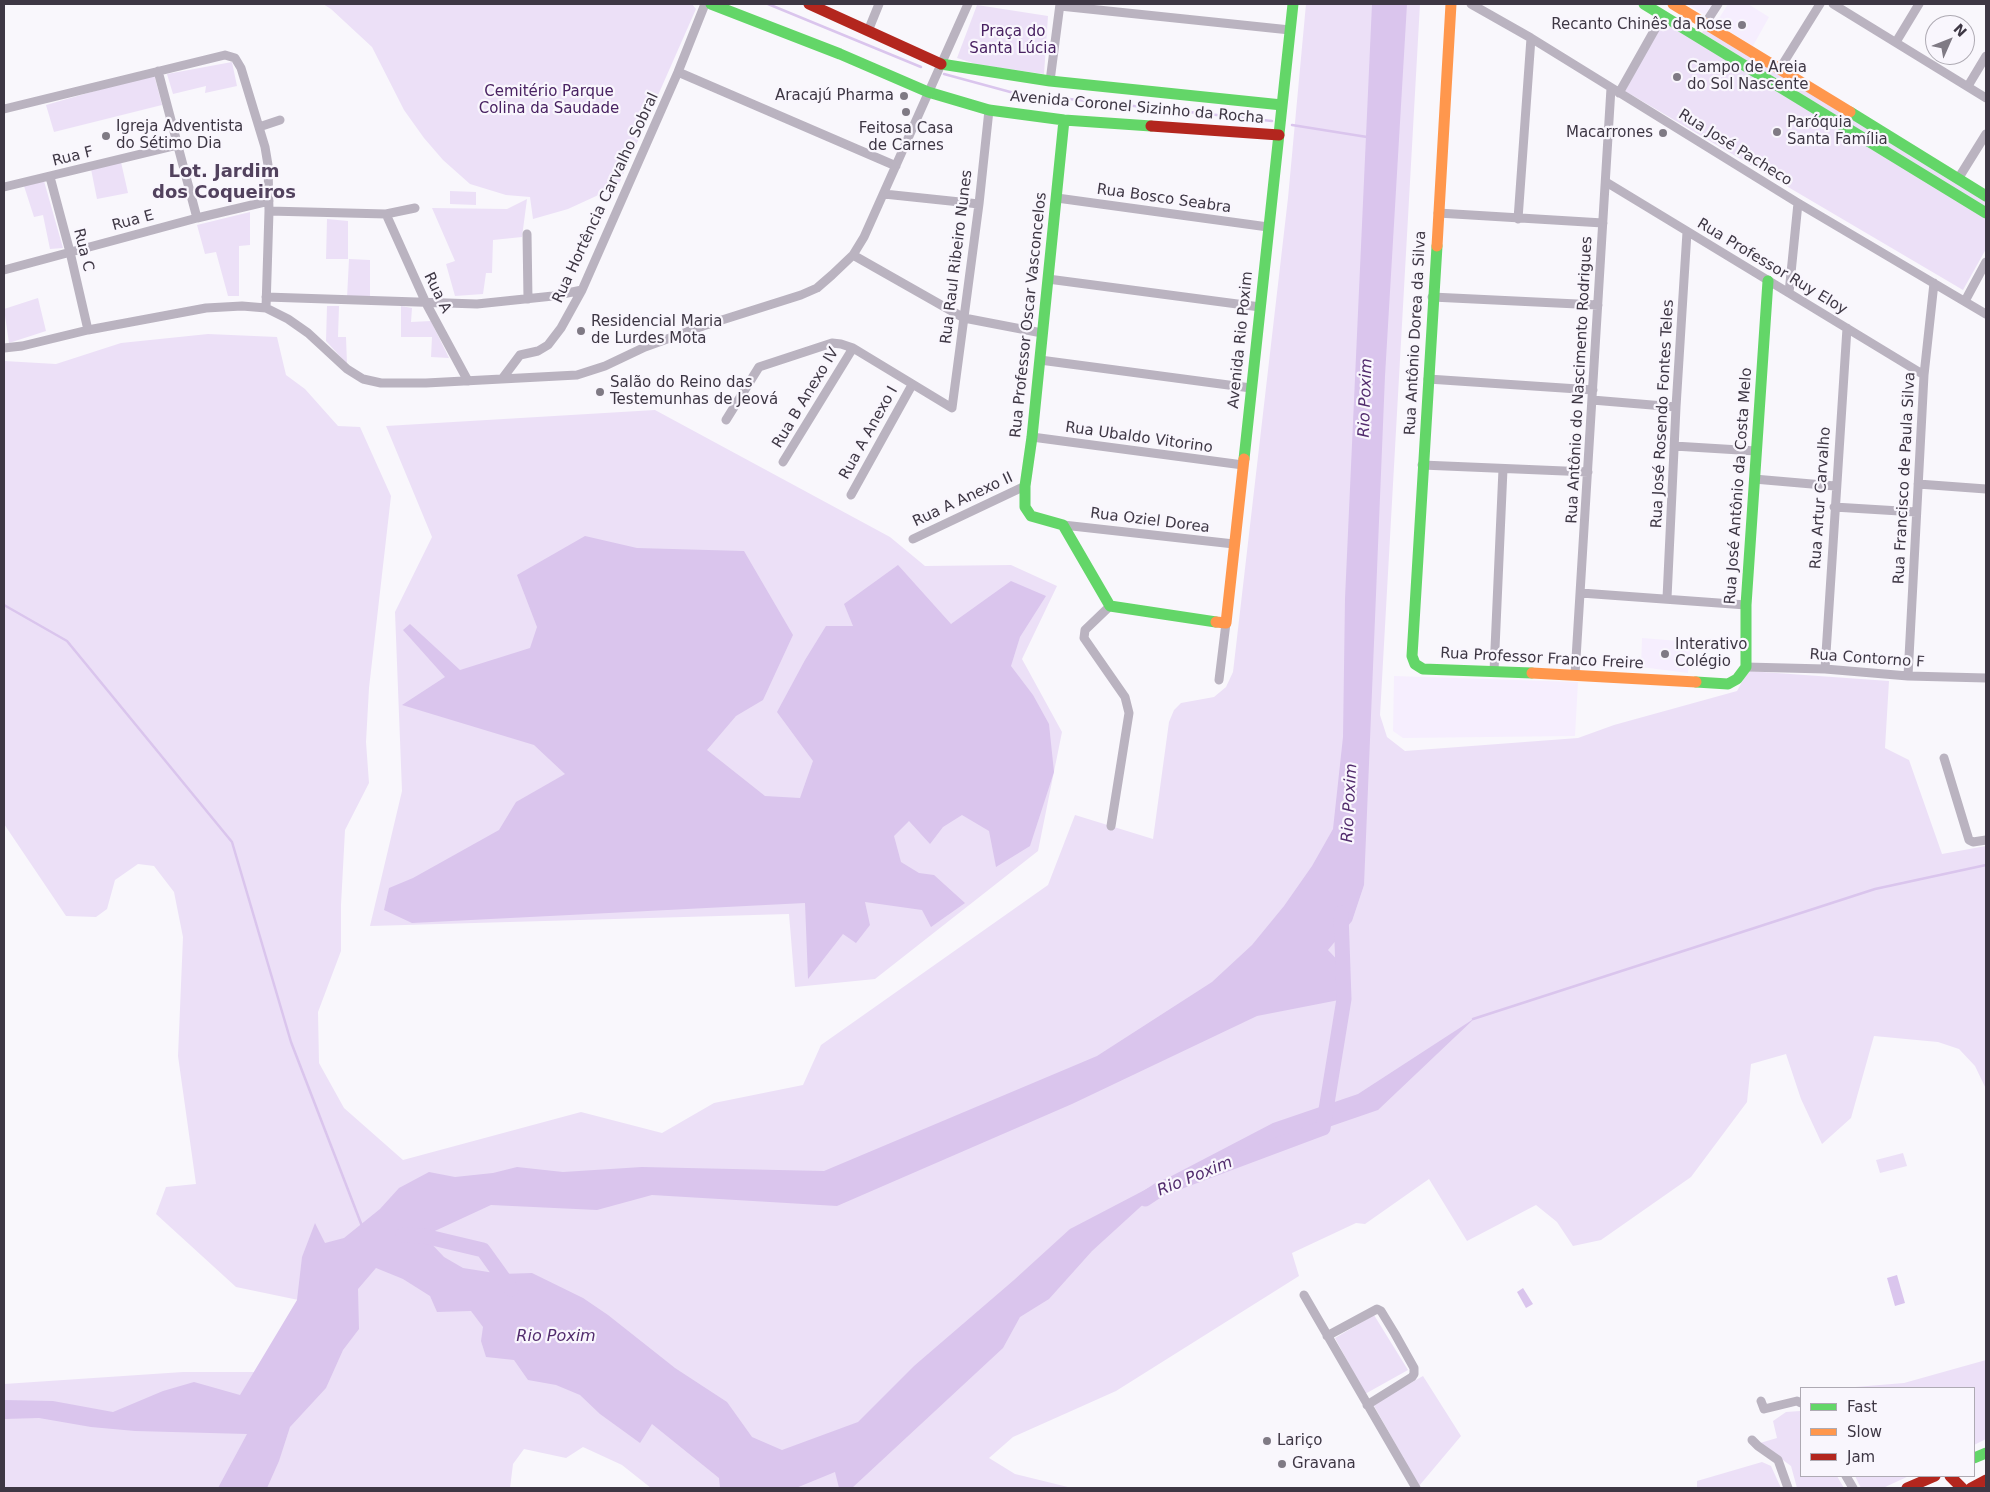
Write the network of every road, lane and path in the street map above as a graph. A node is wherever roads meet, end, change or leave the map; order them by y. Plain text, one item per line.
1 (705, 4) edge
2 (711, 4) edge
3 (809, 4) edge
4 (879, 4) edge
5 (968, 4) edge
6 (1293, 4) edge
7 (1451, 4) edge
8 (1471, 4) edge
9 (1644, 4) edge
10 (1673, 4) edge
11 (1718, 4) edge
12 (1820, 4) edge
13 (1833, 4) edge
14 (1919, 4) edge
15 (1060, 5) edge
16 (1663, 15) junction
17 (1703, 22) junction
18 (1290, 30) junction
19 (868, 31) junction
20 (1694, 34) junction
21 (1531, 38) junction
22 (1896, 42) junction
23 (1986, 56) edge
24 (942, 64) junction
25 (158, 70) junction
26 (1779, 70) junction
27 (678, 72) junction
28 (1050, 81) junction
29 (1968, 86) junction
30 (1615, 90) junction
31 (928, 92) junction
32 (1986, 98) edge
33 (1282, 105) junction
34 (4, 109) edge
35 (989, 110) junction
36 (280, 120) dead end
37 (1064, 120) junction
38 (259, 127) junction
39 (1986, 134) edge
40 (1279, 135) junction
41 (178, 145) junction
42 (896, 166) junction
43 (50, 177) junction
44 (1958, 179) junction
45 (1606, 182) junction
46 (4, 187) edge
47 (884, 194) junction
48 (1986, 196) edge
49 (1057, 198) junction
50 (1798, 203) junction
51 (979, 204) junction
52 (269, 206) junction
53 (415, 208) dead end
54 (1438, 213) junction
55 (1986, 213) edge
56 (386, 214) junction
57 (197, 218) junction
58 (1518, 219) junction
59 (1603, 223) junction
60 (1268, 228) junction
61 (1687, 232) junction
62 (527, 234) dead end
63 (70, 252) junction
64 (853, 255) junction
65 (1986, 262) edge
66 (4, 270) edge
67 (1048, 279) junction
68 (1768, 281) junction
69 (1934, 283) junction
70 (582, 290) junction
71 (1789, 293) junction
72 (1432, 296) junction
73 (266, 297) junction
74 (528, 299) junction
75 (1965, 301) junction
76 (426, 303) junction
77 (1598, 306) junction
78 (1260, 307) junction
79 (266, 308) junction
80 (1986, 314) edge
81 (964, 318) junction
82 (1847, 328) junction
83 (88, 330) junction
84 (1042, 333) junction
85 (4, 348) edge
86 (853, 348) junction
87 (1040, 360) junction
88 (1924, 375) junction
89 (502, 379) junction
90 (1428, 379) junction
91 (468, 381) junction
92 (912, 385) junction
93 (1251, 388) junction
94 (1593, 390) junction
95 (1592, 400) junction
96 (1676, 406) junction
97 (726, 420) dead end
98 (1032, 437) junction
99 (1674, 446) junction
100 (1756, 451) junction
101 (783, 462) dead end
102 (1243, 465) junction
103 (1422, 465) junction
104 (1503, 470) junction
105 (1588, 472) junction
106 (1754, 479) junction
107 (1918, 484) junction
108 (1025, 486) junction
109 (1836, 486) junction
110 (1986, 489) edge
111 (851, 495) dead end
112 (1834, 506) junction
113 (1916, 512) junction
114 (1063, 525) junction
115 (912, 539) dead end
116 (1234, 544) junction
117 (1581, 593) junction
118 (1667, 598) junction
119 (1746, 604) junction
120 (1110, 606) junction
121 (1226, 623) junction
122 (1416, 664) joint
123 (1746, 667) junction
124 (1825, 670) junction
125 (1494, 671) junction
126 (1575, 674) junction
127 (1908, 676) junction
128 (1986, 678) edge
129 (1219, 680) dead end
130 (1944, 758) dead end
131 (1111, 826) dead end
132 (1986, 840) edge
133 (1304, 1295) dead end
134 (1327, 1336) junction
135 (1761, 1401) dead end
136 (1800, 1402) edge
137 (1367, 1405) junction
138 (1752, 1440) dead end
139 (1847, 1477) edge
140 (1933, 1477) edge
141 (1951, 1477) edge
142 (1986, 1480) edge
143 (1922, 1482) junction
144 (1416, 1488) edge
145 (1788, 1488) edge
146 (1853, 1488) edge
147 (1907, 1488) edge
148 (1935, 1488) edge
149 (1962, 1488) edge
150 (1971, 1488) edge

1 - 27 street, Rua Hortência Carvalho Sobral
2 - 31 street, Avenida Coronel Sizinho da Rocha
3 - 19 street
4 - 19 street
5 - 24 street
6 - 18 street, Avenida Rio Poxim
7 - 54 street, Rua Antônio Dorea da Silva
8 - 21 street, Rua José Pacheco
9 - 16 street
10 - 17 street
11 - 17 street
12 - 26 street
13 - 22 street
14 - 22 street
15 - 18 street
15 - 28 street
16 - 20 street
16 - 30 street
17 - 20 street
17 - 26 street
18 - 33 street, Avenida Rio Poxim
19 - 24 street
20 - 55 street
21 - 30 street, Rua José Pacheco
21 - 58 street
22 - 29 street
23 - 29 street
24 - 28 street
24 - 31 street
25 - 34 street
25 - 38 street
25 - 41 street
26 - 44 street
27 - 42 street
27 - 70 street, Rua Hortência Carvalho Sobral
28 - 33 street
29 - 32 street
30 - 45 street, Rua Antônio do Nascimento Rodrigues
30 - 50 street, Rua José Pacheco
31 - 35 street, Avenida Coronel Sizinho da Rocha
31 - 42 street
33 - 40 street, Avenida Rio Poxim
35 - 37 street, Avenida Coronel Sizinho da Rocha
35 - 51 street, Rua Raul Ribeiro Nunes
36 - 38 street
37 - 40 street, Avenida Coronel Sizinho da Rocha
37 - 49 street, Rua Professor Oscar Vasconcelos
38 - 52 street
39 - 44 street
40 - 60 street, Avenida Rio Poxim
41 - 43 street, Rua F
41 - 57 street
42 - 47 street
43 - 46 street, Rua F
43 - 63 street, Rua C
44 - 48 street
45 - 59 street, Rua Antônio do Nascimento Rodrigues
45 - 61 street, Rua Professor Ruy Eloy
47 - 51 street
47 - 64 street
49 - 60 street, Rua Bosco Seabra
49 - 67 street, Rua Professor Oscar Vasconcelos
50 - 69 street, Rua José Pacheco
50 - 71 street
51 - 81 street, Rua Raul Ribeiro Nunes
52 - 56 street, Rua E
52 - 57 street, Rua E
52 - 73 street
53 - 56 street, Rua E
54 - 58 street
54 - 72 street, Rua Antônio Dorea da Silva
56 - 76 street, Rua A
57 - 63 street, Rua E
58 - 59 street
59 - 77 street, Rua Antônio do Nascimento Rodrigues
60 - 78 street, Avenida Rio Poxim
61 - 68 street, Rua Professor Ruy Eloy
61 - 96 street, Rua José Rosendo Fontes Teles
62 - 74 street
63 - 66 street, Rua E
63 - 83 street, Rua C
64 - 81 street
64 - 89 street
65 - 75 street
67 - 78 street
67 - 84 street, Rua Professor Oscar Vasconcelos
68 - 71 street, Rua Professor Ruy Eloy
68 - 100 street, Rua José Antônio da Costa Melo
69 - 75 street, Rua José Pacheco
69 - 88 street, Rua Francisco de Paula Silva
70 - 74 street
70 - 89 street, Rua Hortência Carvalho Sobral
71 - 82 street, Rua Professor Ruy Eloy
72 - 77 street
72 - 90 street, Rua Antônio Dorea da Silva
73 - 76 street
73 - 79 street
74 - 76 street
75 - 80 street, Rua José Pacheco
76 - 91 street, Rua A
77 - 94 street, Rua Antônio do Nascimento Rodrigues
78 - 93 street, Avenida Rio Poxim
79 - 83 street
79 - 91 street
81 - 84 street
81 - 92 street, Rua Raul Ribeiro Nunes
82 - 88 street, Rua Professor Ruy Eloy
82 - 109 street, Rua Artur Carvalho
83 - 85 street
84 - 87 street, Rua Professor Oscar Vasconcelos
86 - 92 street
86 - 97 street
86 - 101 street, Rua B Anexo IV
87 - 93 street
87 - 98 street, Rua Professor Oscar Vasconcelos
88 - 107 street, Rua Francisco de Paula Silva
89 - 91 street
90 - 94 street
90 - 103 street, Rua Antônio Dorea da Silva
92 - 111 street, Rua A Anexo I
93 - 102 street, Avenida Rio Poxim
94 - 95 street, Rua Antônio do Nascimento Rodrigues
95 - 96 street
95 - 105 street, Rua Antônio do Nascimento Rodrigues
96 - 99 street, Rua José Rosendo Fontes Teles
98 - 102 street, Rua Ubaldo Vitorino
98 - 108 street, Rua Professor Oscar Vasconcelos
99 - 100 street
99 - 118 street, Rua José Rosendo Fontes Teles
100 - 106 street, Rua José Antônio da Costa Melo
102 - 116 street, Avenida Rio Poxim
103 - 104 street
103 - 122 street, Rua Antônio Dorea da Silva
104 - 105 street
104 - 125 street
105 - 117 street, Rua Antônio do Nascimento Rodrigues
106 - 109 street
106 - 119 street, Rua José Antônio da Costa Melo
107 - 110 street
107 - 113 street, Rua Francisco de Paula Silva
108 - 114 street, Rua Professor Oscar Vasconcelos
108 - 115 street, Rua A Anexo II
109 - 112 street, Rua Artur Carvalho
112 - 113 street
112 - 124 street, Rua Artur Carvalho
113 - 127 street, Rua Francisco de Paula Silva
114 - 116 street, Rua Oziel Dorea
114 - 120 street
116 - 121 street, Avenida Rio Poxim
117 - 118 street
117 - 126 street, Rua Antônio do Nascimento Rodrigues
118 - 119 street
119 - 123 street, Rua José Antônio da Costa Melo
120 - 121 street
120 - 131 street
121 - 129 street, Avenida Rio Poxim
122 - 125 street, Rua Professor Franco Freire
123 - 124 street, Rua Contorno F
123 - 126 street, Rua Professor Franco Freire
124 - 127 street, Rua Contorno F
125 - 126 street, Rua Professor Franco Freire
127 - 128 street, Rua Contorno F
130 - 132 street
133 - 134 street
134 - 137 street
134 - 137 street
135 - 136 street
137 - 144 street
138 - 145 street
139 - 146 street
140 - 143 street
141 - 149 street
142 - 150 street
143 - 147 street
143 - 148 street

